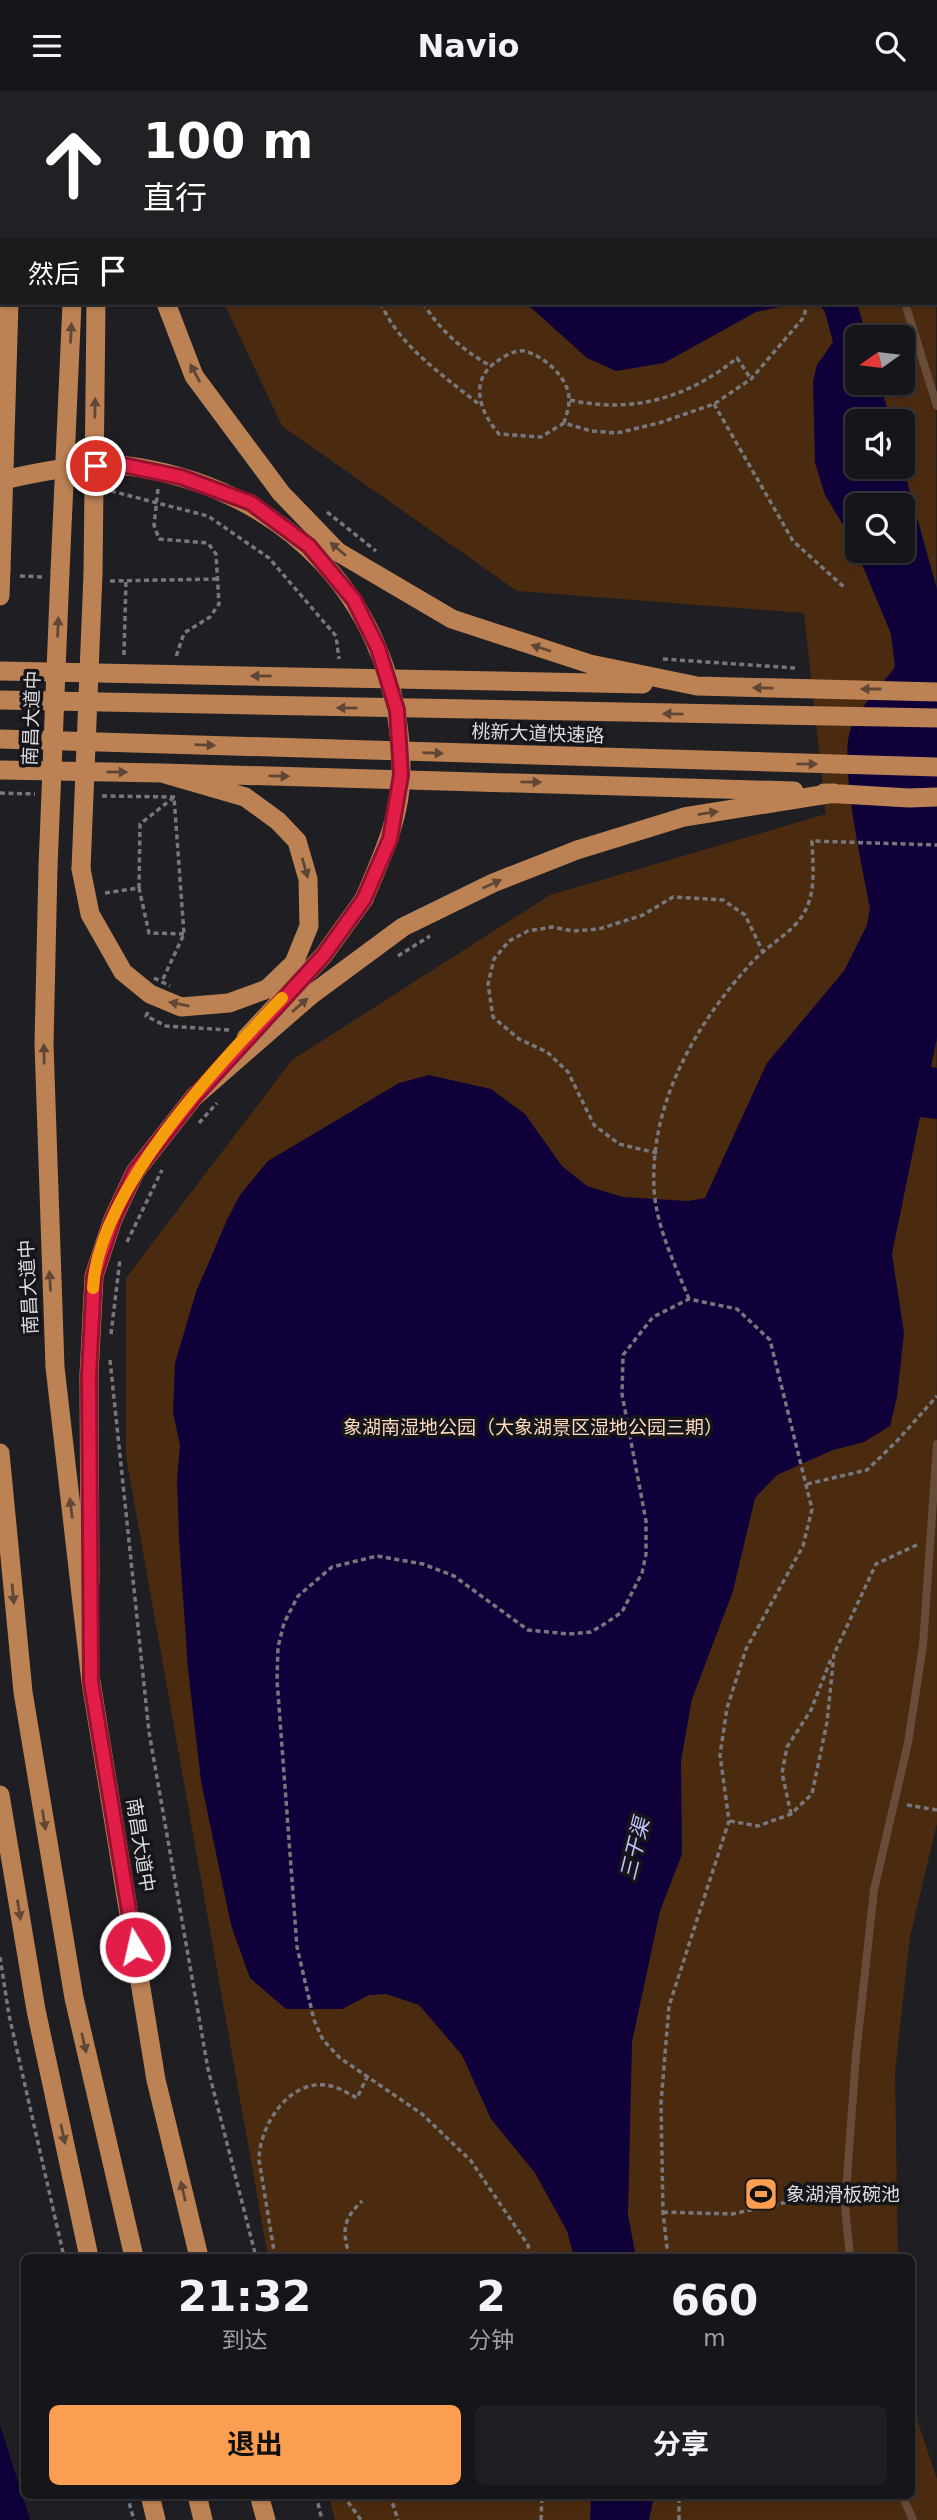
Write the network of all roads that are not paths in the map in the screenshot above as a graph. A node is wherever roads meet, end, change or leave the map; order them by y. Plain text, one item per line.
1 (9, 305) edge
2 (72, 305) edge
3 (96, 305) edge
4 (167, 305) edge
5 (906, 305) edge
6 (937, 406) edge
7 (0, 481) edge
8 (1, 569) edge
9 (0, 596) edge
10 (0, 671) edge
11 (697, 686) junction
12 (937, 692) edge
13 (0, 701) edge
14 (937, 718) edge
15 (0, 739) edge
16 (937, 767) edge
17 (0, 770) edge
18 (162, 773) junction
19 (834, 793) junction
20 (937, 797) edge
21 (194, 1097) junction
22 (937, 1444) edge
23 (0, 1453) edge
24 (91, 1682) junction
25 (0, 1795) edge
26 (88, 2254) edge
27 (133, 2254) edge
28 (197, 2254) edge
29 (850, 2254) edge
30 (151, 2499) edge
31 (198, 2499) edge
32 (260, 2499) edge
33 (904, 2499) edge
34 (156, 2520) edge
35 (203, 2520) edge
36 (266, 2520) edge
37 (913, 2520) edge

1 - 8 highway
24 -> 2 highway, 南昌大道中, bridge
18 -> 3 highway, bridge
11 -> 4 highway
5 - 6 lane
7 - 21 highway, bridge
8 - 9 highway, bridge
11 -> 10 highway
12 -> 11 highway
14 -> 13 highway, 桃新大道快速路
15 -> 16 highway, 桃新大道快速路
17 -> 18 highway
18 -> 19 highway
19 - 20 highway
21 -> 19 highway
21 - 24 highway
22 - 29 lane
23 -> 27 highway
28 -> 24 highway, 南昌大道中
25 -> 26 highway
30 - 34 highway
31 - 35 highway
32 - 36 highway
33 - 37 lane

